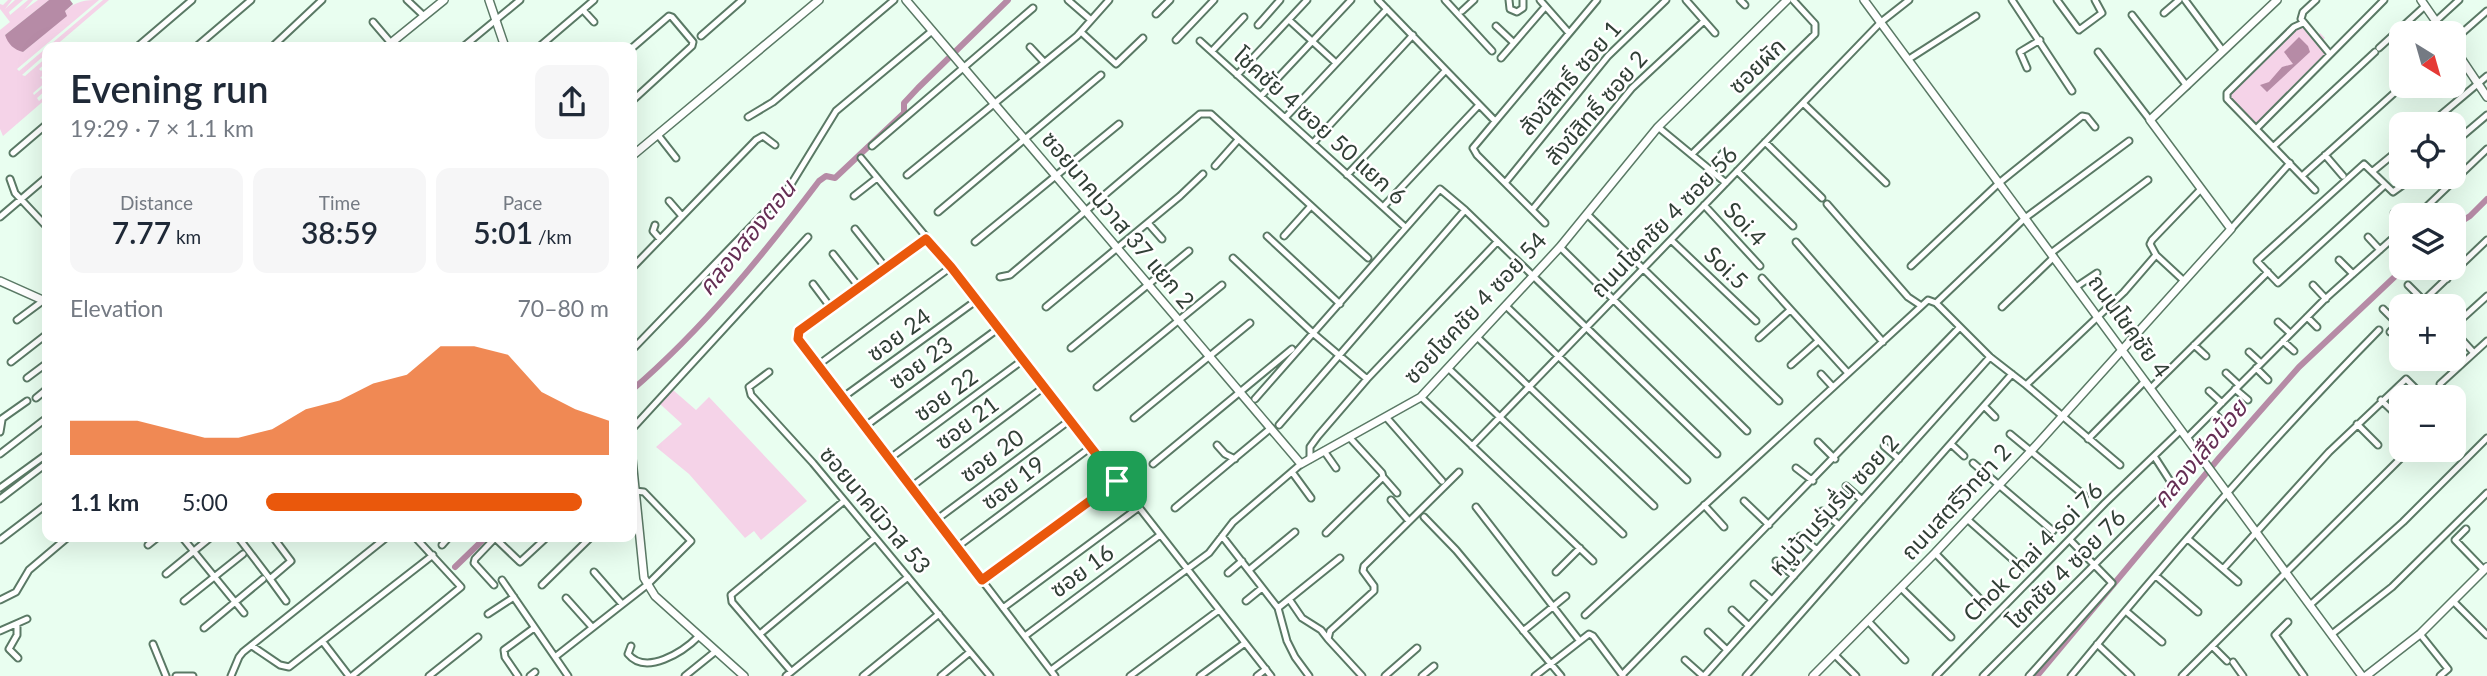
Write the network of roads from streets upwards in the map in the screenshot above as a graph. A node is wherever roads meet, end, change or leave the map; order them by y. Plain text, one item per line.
1 (192, 0) edge
2 (251, 0) edge
3 (322, 0) edge
4 (407, 0) edge
5 (444, 0) edge
6 (489, 0) edge
7 (520, 0) edge
8 (594, 0) edge
9 (742, 0) edge
10 (819, 0) edge
11 (894, 0) edge
12 (906, 0) edge
13 (1068, 0) edge
14 (1109, 0) edge
15 (1170, 0) edge
16 (1214, 0) edge
17 (1307, 0) edge
18 (1351, 0) edge
19 (1378, 0) edge
20 (1445, 0) edge
21 (1474, 0) edge
22 (1508, 0) edge
23 (1524, 0) edge
24 (1539, 0) edge
25 (1597, 0) edge
26 (1666, 0) edge
27 (1686, 0) edge
28 (1787, 0) edge
29 (1793, 0) edge
30 (1864, 0) edge
31 (1909, 0) edge
32 (2012, 0) edge
33 (2057, 0) edge
34 (2095, 0) edge
35 (2182, 0) edge
36 (2277, 0) edge
37 (2316, 0) edge
38 (2384, 0) edge
39 (2459, 0) edge
40 (1277, 1) edge
41 (2423, 3) edge
42 (1545, 7) junction
43 (1033, 8) dead end
44 (1387, 9) junction
45 (583, 10) junction
46 (1462, 11) dead end
47 (2487, 11) edge
48 (2164, 13) dead end
49 (1156, 14) dead end
50 (2132, 15) dead end
51 (424, 16) junction
52 (1976, 16) dead end
53 (1244, 17) dead end
54 (496, 20) junction
55 (1091, 20) junction
56 (1289, 20) junction
57 (1704, 20) junction
58 (2435, 21) joint
59 (373, 22) dead end
60 (594, 22) dead end
61 (1881, 22) junction
62 (2303, 23) junction
63 (1258, 24) dead end
64 (1496, 26) dead end
65 (2466, 29) edge
66 (932, 31) junction
67 (1569, 33) junction
68 (1715, 33) dead end
69 (1079, 34) junction
70 (1413, 35) junction
71 (701, 36) dead end
72 (1143, 38) dead end
73 (1176, 40) dead end
74 (2040, 40) junction
75 (1200, 41) dead end
76 (143, 42) edge
77 (202, 42) edge
78 (277, 42) edge
79 (387, 42) edge
80 (393, 42) edge
81 (469, 42) edge
82 (503, 42) edge
83 (545, 42) edge
84 (1312, 42) junction
85 (1514, 43) junction
86 (637, 44) edge
87 (1030, 47) dead end
88 (1212, 51) junction
89 (1492, 51) dead end
90 (2223, 51) junction
91 (2098, 52) dead end
92 (2329, 53) junction
93 (1501, 58) dead end
94 (1909, 59) junction
95 (1044, 62) junction
96 (1336, 63) junction
97 (2466, 65) edge
98 (964, 66) junction
99 (2027, 68) dead end
100 (1446, 71) junction
101 (1101, 75) dead end
102 (1237, 75) junction
103 (2487, 76) edge
104 (2479, 84) junction
105 (2187, 86) junction
106 (2072, 91) dead end
107 (637, 96) edge
108 (1261, 96) junction
109 (2487, 97) edge
110 (2389, 98) edge
111 (994, 102) junction
112 (1803, 103) junction
113 (1479, 105) junction
114 (1212, 107) dead end
115 (2445, 112) edge
116 (1205, 113) junction
117 (2487, 115) edge
118 (748, 117) dead end
119 (1285, 118) junction
120 (2150, 120) junction
121 (1495, 121) junction
122 (1119, 124) dead end
123 (1658, 127) junction
124 (2095, 127) dead end
125 (42, 128) edge
126 (2257, 128) junction
127 (2466, 133) edge
128 (658, 135) junction
129 (1024, 139) junction
130 (1238, 140) junction
131 (2129, 141) dead end
132 (1765, 142) junction
133 (1313, 143) junction
134 (775, 145) dead end
135 (872, 146) dead end
136 (2274, 146) junction
137 (2487, 149) edge
138 (637, 152) edge
139 (12, 153) dead end
140 (1723, 153) dead end
141 (1692, 154) junction
142 (2325, 155) junction
143 (676, 158) dead end
144 (861, 158) dead end
145 (2389, 158) edge
146 (2290, 163) junction
147 (1215, 166) dead end
148 (1712, 171) junction
149 (1737, 171) junction
150 (2373, 171) junction
151 (1203, 174) dead end
152 (907, 175) dead end
153 (1348, 175) junction
154 (1055, 176) junction
155 (2302, 176) junction
156 (2343, 176) dead end
157 (877, 178) junction
158 (10, 179) dead end
159 (2148, 180) dead end
160 (42, 181) edge
161 (1505, 183) junction
162 (1726, 183) junction
163 (1886, 183) dead end
164 (1999, 183) junction
165 (2385, 185) junction
166 (2389, 188) edge
167 (2200, 189) junction
168 (2315, 190) dead end
169 (854, 196) dead end
170 (1822, 198) dead end
171 (21, 200) junction
172 (669, 201) dead end
173 (2431, 203) edge
174 (1827, 204) dead end
175 (1704, 205) junction
176 (1311, 206) junction
177 (1383, 207) junction
178 (1465, 210) junction
179 (1532, 210) junction
180 (938, 212) dead end
181 (1086, 212) junction
182 (1587, 214) junction
183 (0, 216) edge
184 (682, 216) junction
185 (2025, 218) junction
186 (42, 222) edge
187 (1148, 223) junction
188 (1545, 223) dead end
189 (654, 225) dead end
190 (1404, 226) dead end
191 (1793, 226) dead end
192 (855, 229) dead end
193 (2231, 229) junction
194 (1267, 236) dead end
195 (1284, 236) dead end
196 (808, 237) dead end
197 (2368, 237) dead end
198 (660, 239) junction
199 (926, 239) junction
200 (1162, 239) dead end
201 (1671, 240) junction
202 (2487, 240) edge
203 (975, 242) dead end
204 (1497, 242) junction
205 (1796, 242) dead end
206 (2389, 242) edge
207 (1560, 247) junction
208 (1117, 248) junction
209 (2380, 250) junction
210 (1189, 251) dead end
211 (833, 254) dead end
212 (2053, 255) junction
213 (2156, 255) junction
214 (1233, 258) dead end
215 (1368, 258) dead end
216 (2339, 260) dead end
217 (2466, 260) edge
218 (637, 263) edge
219 (1760, 266) dead end
220 (1911, 266) dead end
221 (951, 267) junction
222 (886, 268) junction
223 (1642, 270) junction
224 (2268, 272) junction
225 (2097, 273) dead end
226 (2353, 275) junction
227 (1000, 277) dead end
228 (1533, 277) junction
229 (1762, 278) dead end
230 (2183, 280) junction
231 (2446, 280) edge
232 (0, 281) edge
233 (813, 284) dead end
234 (1148, 284) junction
235 (1222, 285) dead end
236 (2313, 285) dead end
237 (2408, 285) dead end
238 (859, 287) junction
239 (2076, 287) junction
240 (2417, 294) edge
241 (2434, 294) edge
242 (2487, 296) edge
243 (1614, 299) junction
244 (2326, 299) junction
245 (42, 300) edge
246 (976, 300) junction
247 (42, 303) edge
248 (1936, 303) junction
249 (1340, 304) junction
250 (1920, 305) junction
251 (1506, 306) junction
252 (1046, 307) dead end
253 (2002, 307) dead end
254 (831, 308) junction
255 (2383, 309) dead end
256 (1790, 310) junction
257 (2389, 314) edge
258 (2466, 315) edge
259 (2098, 316) junction
260 (2307, 317) junction
261 (17, 320) dead end
262 (1178, 321) junction
263 (1756, 321) dead end
264 (2278, 322) dead end
265 (1250, 323) dead end
266 (2317, 327) dead end
267 (999, 328) junction
268 (1587, 328) junction
269 (1959, 328) junction
270 (2379, 330) dead end
271 (2290, 333) junction
272 (1314, 334) junction
273 (1477, 337) junction
274 (42, 338) edge
275 (1759, 338) dead end
276 (1818, 341) junction
277 (2283, 341) junction
278 (2487, 341) edge
279 (1883, 342) junction
280 (2466, 344) edge
281 (637, 345) edge
282 (2194, 345) junction
283 (1071, 348) dead end
284 (1292, 349) dead end
285 (2122, 349) junction
286 (2294, 351) dead end
287 (2249, 352) dead end
288 (2474, 353) junction
289 (1339, 356) junction
290 (1559, 356) junction
291 (2206, 356) dead end
292 (1209, 357) junction
293 (1990, 358) junction
294 (1023, 360) junction
295 (11, 362) dead end
296 (2261, 363) junction
297 (818, 365) junction
298 (1791, 365) dead end
299 (42, 367) edge
300 (1448, 368) junction
301 (2256, 368) junction
302 (769, 372) dead end
303 (1848, 373) junction
304 (2226, 373) dead end
305 (1821, 374) dead end
306 (2012, 374) junction
307 (27, 378) dead end
308 (1367, 379) junction
309 (2268, 380) dead end
310 (2148, 384) junction
311 (2440, 384) dead end
312 (2026, 385) junction
313 (2398, 385) edge
314 (2413, 385) edge
315 (1530, 386) junction
316 (1832, 386) junction
317 (1044, 387) junction
318 (1097, 387) dead end
319 (2237, 387) junction
320 (2209, 391) dead end
321 (1240, 392) junction
322 (42, 393) edge
323 (2389, 393) edge
324 (1421, 397) junction
325 (36, 398) dead end
326 (842, 398) junction
327 (1255, 399) dead end
328 (2248, 400) dead end
329 (2381, 400) junction
330 (27, 401) dead end
331 (1779, 401) dead end
332 (2222, 403) junction
333 (1985, 407) junction
334 (2389, 408) edge
335 (2213, 412) junction
336 (2062, 415) junction
337 (1386, 417) junction
338 (1500, 417) junction
339 (1996, 417) dead end
340 (1134, 418) dead end
341 (1, 420) edge
342 (1070, 421) junction
343 (42, 422) edge
344 (637, 424) edge
345 (2225, 424) dead end
346 (2357, 424) junction
347 (864, 427) junction
348 (1275, 427) junction
349 (2181, 430) junction
350 (1747, 431) dead end
351 (0, 432) edge
352 (2010, 434) dead end
353 (1349, 437) junction
354 (2187, 438) junction
355 (2487, 438) edge
356 (2088, 439) junction
357 (1818, 442) dead end
358 (1951, 444) junction
359 (1217, 445) dead end
360 (1472, 446) junction
361 (1884, 446) dead end
362 (2378, 446) dead end
363 (1091, 447) junction
364 (1324, 451) junction
365 (2031, 452) junction
366 (0, 454) edge
367 (1717, 454) dead end
368 (1964, 456) dead end
369 (2154, 456) junction
370 (42, 458) edge
371 (889, 458) junction
372 (1835, 458) junction
373 (1235, 459) junction
374 (1310, 459) junction
375 (1899, 459) junction
376 (2397, 462) edge
377 (1973, 463) dead end
378 (1153, 464) dead end
379 (1301, 464) junction
380 (2119, 465) dead end
381 (42, 467) edge
382 (1336, 468) dead end
383 (1796, 468) dead end
384 (1292, 472) junction
385 (1459, 472) dead end
386 (1383, 477) junction
387 (1687, 480) dead end
388 (1117, 481) junction
389 (1442, 481) dead end
390 (1813, 481) junction
391 (1998, 485) junction
392 (1846, 486) dead end
393 (911, 487) junction
394 (0, 488) edge
395 (637, 491) edge
396 (1397, 493) dead end
397 (2487, 493) edge
398 (2228, 494) junction
399 (2085, 496) dead end
400 (1311, 498) dead end
401 (0, 499) edge
402 (1391, 500) dead end
403 (1744, 500) dead end
404 (1862, 500) junction
405 (845, 501) junction
406 (1704, 505) junction
407 (1654, 506) dead end
408 (1476, 507) dead end
409 (42, 508) edge
410 (1139, 508) junction
411 (1175, 508) dead end
412 (1822, 511) dead end
413 (1424, 517) dead end
414 (1968, 519) junction
415 (936, 520) junction
416 (1409, 521) junction
417 (637, 525) edge
418 (1769, 525) junction
419 (1839, 525) junction
420 (1724, 527) dead end
421 (2466, 529) dead end
422 (2053, 531) dead end
423 (1295, 532) dead end
424 (2257, 532) junction
425 (1326, 533) dead end
426 (1623, 534) dead end
427 (1160, 536) junction
428 (1222, 536) junction
429 (1800, 536) dead end
430 (876, 538) junction
431 (2188, 539) junction
432 (0, 540) edge
433 (2070, 540) junction
434 (62, 542) edge
435 (152, 542) edge
436 (186, 542) edge
437 (205, 542) edge
438 (242, 542) edge
439 (277, 542) edge
440 (381, 542) edge
441 (420, 542) edge
442 (445, 542) edge
443 (492, 542) edge
444 (500, 542) edge
445 (542, 542) edge
446 (587, 542) edge
447 (148, 545) dead end
448 (442, 545) dead end
449 (957, 547) junction
450 (1580, 548) junction
451 (1817, 550) junction
452 (193, 551) junction
453 (1935, 553) junction
454 (243, 554) dead end
455 (433, 555) junction
456 (1340, 558) dead end
457 (1242, 561) junction
458 (1593, 561) dead end
459 (1776, 561) dead end
460 (2095, 564) junction
461 (2020, 566) dead end
462 (2486, 568) edge
463 (2223, 569) junction
464 (1187, 570) junction
465 (1249, 570) junction
466 (594, 572) dead end
467 (1556, 572) dead end
468 (2286, 572) junction
469 (1228, 573) dead end
470 (166, 574) dead end
471 (1794, 576) junction
472 (2156, 576) junction
473 (214, 577) junction
474 (908, 577) junction
475 (263, 579) dead end
476 (270, 579) junction
477 (502, 580) dead end
478 (982, 580) junction
479 (2238, 582) dead end
480 (1754, 584) dead end
481 (494, 585) dead end
482 (542, 585) dead end
483 (647, 585) junction
484 (1262, 588) junction
485 (1901, 588) junction
486 (1566, 596) dead end
487 (514, 597) junction
488 (566, 598) dead end
489 (1289, 599) junction
490 (0, 600) edge
491 (1772, 600) junction
492 (184, 601) dead end
493 (286, 601) dead end
494 (1247, 601) dead end
495 (2453, 601) junction
496 (235, 602) junction
497 (1983, 602) dead end
498 (622, 604) junction
499 (2310, 605) junction
500 (1554, 606) junction
501 (1003, 608) junction
502 (1278, 608) junction
503 (1219, 610) junction
504 (1732, 610) dead end
505 (2127, 612) junction
506 (2198, 612) dead end
507 (244, 613) dead end
508 (488, 614) dead end
509 (939, 614) junction
510 (1585, 615) dead end
511 (27, 619) dead end
512 (1868, 621) junction
513 (2288, 622) dead end
514 (17, 625) junction
515 (1749, 626) junction
516 (592, 627) junction
517 (204, 628) dead end
518 (534, 628) junction
519 (0, 631) edge
520 (1523, 631) junction
521 (1707, 632) dead end
522 (760, 634) junction
523 (2332, 634) junction
524 (2420, 634) junction
525 (2487, 635) edge
526 (699, 636) junction
527 (1025, 636) junction
528 (478, 637) dead end
529 (1951, 638) dead end
530 (1328, 639) junction
531 (1579, 640) junction
532 (323, 642) junction
533 (2162, 642) dead end
534 (1245, 643) junction
535 (153, 644) dead end
536 (2097, 645) junction
537 (252, 646) junction
538 (631, 646) dead end
539 (2212, 646) junction
540 (1417, 648) dead end
541 (1727, 650) junction
542 (716, 651) junction
543 (970, 652) junction
544 (1835, 654) junction
545 (555, 657) junction
546 (18, 658) dead end
547 (1685, 660) dead end
548 (1905, 660) dead end
549 (1550, 663) junction
550 (1434, 666) dead end
551 (1051, 670) junction
552 (1266, 670) junction
553 (791, 671) junction
554 (2450, 673) edge
555 (1937, 675) edge
556 (166, 676) edge
557 (176, 676) edge
558 (193, 676) edge
559 (231, 676) edge
560 (350, 676) edge
561 (429, 676) edge
562 (517, 676) edge
563 (568, 676) edge
564 (685, 676) edge
565 (744, 676) edge
566 (786, 676) edge
567 (863, 676) edge
568 (941, 676) edge
569 (990, 676) edge
570 (1055, 676) edge
571 (1130, 676) edge
572 (1200, 676) edge
573 (1257, 676) edge
574 (1271, 676) edge
575 (1309, 676) edge
576 (1362, 676) edge
577 (1385, 676) edge
578 (1422, 676) edge
579 (1535, 676) edge
580 (1561, 676) edge
581 (1623, 676) edge
582 (1704, 676) edge
583 (1746, 676) edge
584 (1813, 676) edge
585 (1856, 676) edge
586 (1983, 676) edge
587 (2029, 676) edge
588 (2071, 676) edge
589 (2131, 676) edge
590 (2182, 676) edge
591 (2243, 676) edge
592 (2304, 676) edge
593 (2364, 676) edge
594 (2440, 676) edge

1 - 76 street
2 - 77 street
3 - 78 street
4 - 51 street
5 - 51 street
6 - 54 street
7 - 54 street
8 - 45 street
9 - 71 street
10 - 128 street
11 - 118 street
12 - 66 street, ซอยนาคนวาส 37 แยก 2
13 - 55 street
14 - 55 street
15 - 49 street
16 - 73 street
17 - 56 street
18 - 84 street
19 - 44 street
20 - 89 street
21 - 46 street
22 - 23 street
24 - 42 street
25 - 67 street
26 - 161 street, สังข์สิทธิ์ ซอย 1
27 - 57 street
28 - 123 street, ซอยโชคชัย 4 ซอย 54
29 - 141 street, ซอยผัก
30 - 61 street, ถนนโชคชัย 4
31 - 61 street, ถนนโชคชัย 4 ซอย 56
32 - 74 street
33 - 34 street
35 - 48 street
35 - 90 street
36 - 90 street
37 - 62 street
38 - 92 street
39 - 58 street
40 - 63 street
41 - 58 street
41 - 136 street
42 - 67 street
42 - 85 street
43 - 98 street
44 - 70 street
44 - 96 street
45 - 60 street
45 - 83 street
47 - 65 street
50 - 105 street
51 - 80 street
52 - 94 street
53 - 88 street, โชคชัย 4 ซอย 50 แยก 6
54 - 81 street
54 - 82 street
55 - 69 street
56 - 84 street
56 - 102 street
57 - 68 street
57 - 179 street, สังข์สิทธิ์ ซอย 2
59 - 79 street
61 - 94 street, ถนนโชคชัย 4
61 - 112 street, ถนนโชคชัย 4 ซอย 56
62 - 92 street
62 - 126 street
64 - 85 street
66 - 98 street, ซอยนาคนวาส 37 แยก 2
66 - 281 street
67 - 121 street
69 - 72 street
69 - 95 street
70 - 100 street
70 - 133 street
74 - 99 street
74 - 106 street
75 - 88 street, โชคชัย 4 ซอย 50 แยก 6
84 - 96 street
84 - 108 street
85 - 93 street
86 - 107 street
87 - 95 street
88 - 102 street, โชคชัย 4 ซอย 50 แยก 6
90 - 105 street
91 - 120 street
92 - 126 street
94 - 164 street, ถนนโชคชัย 4
95 - 111 street
96 - 119 street
97 - 104 street
98 - 111 street, ซอยนาคนวาส 37 แยก 2
98 - 135 street
100 - 113 street
100 - 153 street
101 - 129 street
102 - 108 street, โชคชัย 4 ซอย 50 แยก 6
103 - 104 street
104 - 109 street
104 - 115 street
105 - 120 street
108 - 119 street, โชคชัย 4 ซอย 50 แยก 6
110 - 142 street
111 - 129 street, ซอยนาคนวาส 37 แยก 2
111 - 152 street
112 - 132 street, ถนนโชคชัย 4 ซอย 56
112 - 163 street
113 - 121 street
113 - 177 street
114 - 116 street
116 - 130 street
116 - 181 street
117 - 127 street
119 - 133 street, โชคชัย 4 ซอย 50 แยก 6
120 - 167 street
121 - 161 street
122 - 154 street
123 - 141 street
123 - 182 street, ซอยโชคชัย 4 ซอย 54
124 - 164 street
125 - 139 street
126 - 136 street
128 - 138 street
128 - 143 street
129 - 154 street, ซอยนาคนวาส 37 แยก 2
129 - 180 street
130 - 147 street
130 - 176 street
131 - 185 street
132 - 149 street, ถนนโชคชัย 4 ซอย 56
132 - 170 street
133 - 153 street, โชคชัย 4 ซอย 50 แยก 6
134 - 184 street
136 - 146 street
137 - 173 street
140 - 148 street
141 - 148 street
142 - 155 street
142 - 156 street
144 - 157 street
145 - 150 street
146 - 155 street
146 - 193 street
148 - 162 street
149 - 162 street, ถนนโชคชัย 4 ซอย 56
149 - 191 street
150 - 165 street
150 - 224 street
151 - 187 street
153 - 177 street, โชคชัย 4 ซอย 50 แยก 6
154 - 181 street, ซอยนาคนวาส 37 แยก 2
154 - 203 street
155 - 168 street
157 - 169 street
157 - 199 street
158 - 171 street
159 - 212 street
160 - 171 street
161 - 179 street
162 - 175 street, ถนนโชคชัย 4 ซอย 56
164 - 185 street, ถนนโชคชัย 4
164 - 220 street
165 - 166 street
165 - 224 street
167 - 193 street
167 - 213 street
171 - 183 street
171 - 186 street
172 - 184 street
174 - 250 street
175 - 201 street, ถนนโชคชัย 4 ซอย 56
175 - 219 street, Soi.4
176 - 195 street
176 - 215 street
177 - 190 street, โชคชัย 4 ซอย 50 แยก 6
178 - 204 street
178 - 249 street
178 - 289 street
179 - 188 street
181 - 208 street, ซอยนาคนวาส 37 แยก 2
181 - 227 street
182 - 207 street, ซอยโชคชัย 4 ซอย 54
182 - 223 street
184 - 198 street
185 - 212 street, ถนนโชคชัย 4
185 - 248 street
187 - 200 street
187 - 208 street
189 - 198 street
192 - 222 street
193 - 230 street, ถนนสตรีวิทยา 2
194 - 249 street
196 - 344 street
197 - 209 street
198 - 218 street
199 - 221 street
199 - 222 street
201 - 223 street, ถนนโชคชัย 4 ซอย 56
201 - 263 street, Soi.5
202 - 217 street
204 - 228 street
204 - 308 street
205 - 279 street
206 - 209 street
207 - 228 street, ซอยโชคชัย 4 ซอย 54
207 - 243 street
208 - 234 street, ซอยนาคนวาส 37 แยก 2
208 - 252 street
209 - 226 street
210 - 234 street
211 - 238 street
212 - 239 street, ถนนโชคชัย 4
212 - 253 street
213 - 230 street
213 - 259 street
214 - 272 street
216 - 226 street
221 - 246 street
221 - 297 street
222 - 238 street
223 - 243 street, ถนนโชคชัย 4 ซอย 56
223 - 331 street
224 - 282 street
225 - 239 street
226 - 244 street
228 - 251 street, ซอยโชคชัย 4 ซอย 54
228 - 268 street
229 - 256 street
230 - 285 street, ถนนสตรีวิทยา 2
231 - 241 street
232 - 245 street
233 - 254 street
234 - 262 street, ซอยนาคนวาส 37 แยก 2
234 - 283 street
235 - 262 street
236 - 244 street
237 - 240 street
238 - 254 street
239 - 259 street, ถนนโชคชัย 4
242 - 258 street
243 - 268 street, ถนนโชคชัย 4 ซอย 56
243 - 350 street
244 - 260 street
246 - 267 street
246 - 326 street, ซอย 24
247 - 261 street
248 - 250 street
248 - 269 street
249 - 272 street
250 - 279 street
251 - 273 street, ซอยโชคชัย 4 ซอย 54
251 - 290 street
254 - 297 street
255 - 257 street
256 - 275 street
256 - 276 street
259 - 285 street, ถนนโชคชัย 4
259 - 312 street
260 - 266 street
260 - 271 street
262 - 292 street, ซอยนาคนวาส 37 แยก 2
262 - 318 street
264 - 271 street
265 - 292 street
267 - 294 street
267 - 347 street, ซอย 23
268 - 290 street, ถนนโชคชัย 4 ซอย 56
268 - 367 street
269 - 293 street
269 - 372 street
270 - 398 street
271 - 277 street
272 - 289 street
272 - 327 street
273 - 300 street, ซอยโชคชัย 4 ซอย 54
273 - 315 street
274 - 295 street
276 - 298 street
276 - 303 street
277 - 286 street
277 - 296 street
278 - 288 street
279 - 303 street
280 - 288 street
282 - 291 street
282 - 310 street
284 - 321 street
285 - 310 street, ถนนโชคชัย 4
285 - 336 street, ถนนสตรีวิทยา 2
287 - 296 street
288 - 311 street
289 - 308 street
289 - 348 street
290 - 315 street, ถนนโชคชัย 4 ซอย 56
290 - 387 street
292 - 321 street, ซอยนาคนวาส 37 แยก 2
292 - 340 street
293 - 306 street
293 - 375 street, หมู่บ้านร่มรื่น ซอย 2
294 - 317 street
294 - 371 street, ซอย 22
296 - 301 street
297 - 326 street
299 - 307 street
300 - 324 street, ซอยโชคชัย 4 ซอย 54
300 - 338 street
301 - 309 street
301 - 319 street
302 - 405 street, ซอยนาคนิวาส 53
303 - 316 street
304 - 319 street
305 - 316 street
306 - 312 street
306 - 333 street
308 - 374 street
310 - 349 street, ถนนโชคชัย 4
310 - 356 street
312 - 336 street
313 - 314 street
315 - 338 street, ถนนโชคชัย 4 ซอย 56
315 - 407 street
316 - 406 street
317 - 342 street
317 - 393 street, ซอย 21
319 - 328 street
319 - 332 street
320 - 332 street
321 - 348 street, ซอยนาคนวาส 37 แยก 2
321 - 378 street
322 - 325 street
323 - 329 street
324 - 337 street, ซอยโชคชัย 4 ซอย 54
324 - 360 street
326 - 347 street
329 - 334 street
329 - 346 street
330 - 341 street
332 - 335 street
333 - 339 street
333 - 358 street
335 - 345 street
335 - 354 street
336 - 356 street
336 - 365 street, ถนนสตรีวิทยา 2
337 - 353 street, ซอยโชคชัย 4 ซอย 54
337 - 389 street
338 - 360 street, ถนนโชคชัย 4 ซอย 56
338 - 426 street
341 - 351 street
342 - 363 street
342 - 415 street, ซอย 20
343 - 366 street
346 - 362 street
346 - 424 street
347 - 371 street
348 - 373 street
348 - 379 street, ซอยนาคนวาส 37 แยก 2
349 - 354 street, ถนนโชคชัย 4
349 - 369 street, Chok chai 4 soi 76
352 - 365 street
353 - 364 street, ซอยโชคชัย 4 ซอย 54
353 - 386 street
354 - 398 street, ถนนโชคชัย 4
355 - 499 street
356 - 380 street
357 - 372 street
358 - 368 street
358 - 583 street
359 - 373 street
360 - 450 street
361 - 375 street
363 - 388 street
363 - 449 street, ซอย 19
364 - 374 street, ซอยโชคชัย 4 ซอย 54
364 - 382 street
365 - 391 street, ถนนสตรีวิทยา 2
365 - 399 street
369 - 433 street, Chok chai 4 soi 76
369 - 460 street, โชคชัย 4 ซอย 76
370 - 394 street
371 - 393 street
372 - 390 street
373 - 411 street
374 - 379 street, ซอยโชคชัย 4 ซอย 54
375 - 404 street, หมู่บ้านร่มรื่น ซอย 2
376 - 468 street
377 - 391 street
379 - 384 street, ซอยโชคชัย 4 ซอย 54
381 - 401 street
383 - 390 street
384 - 400 street
384 - 428 street, ซอยโชคชัย 4 ซอย 54
385 - 416 street
386 - 396 street
386 - 425 street
388 - 410 street
388 - 478 street
390 - 418 street
391 - 414 street, ถนนสตรีวิทยา 2
391 - 422 street
392 - 404 street
393 - 415 street
395 - 483 street
397 - 523 street
398 - 424 street, ถนนโชคชัย 4
398 - 431 street
402 - 416 street
403 - 418 street
404 - 419 street, หมู่บ้านร่มรื่น ซอย 2
405 - 430 street, ซอยนาคนิวาส 53
405 - 522 street
406 - 420 street
406 - 510 street
408 - 500 street
409 - 432 street
410 - 427 street
410 - 501 street
412 - 419 street
413 - 520 street
414 - 453 street, ถนนสตรีวิทยา 2
414 - 461 street
415 - 449 street
416 - 530 street
417 - 483 street
418 - 581 street
419 - 451 street, หมู่บ้านร่มรื่น ซอย 2
421 - 462 street
423 - 465 street
424 - 463 street
424 - 468 street, ถนนโชคชัย 4
427 - 464 street
427 - 527 street, ซอย 16
428 - 457 street
428 - 464 street, ซอยโชคชัย 4 ซอย 54
429 - 451 street
430 - 474 street, ซอยนาคนิวาส 53
430 - 522 street
431 - 463 street
431 - 472 street
433 - 460 street
433 - 555 street, Chok chai 4 soi 76
434 - 490 street
435 - 447 street
436 - 452 street
437 - 452 street
438 - 476 street
439 - 476 street
440 - 537 street
441 - 455 street
442 - 448 street
443 - 481 street
444 - 445 street
446 - 482 street
449 - 478 street
450 - 458 street
450 - 467 street
451 - 471 street, หมู่บ้านร่มรื่น ซอย 2
452 - 470 street
452 - 473 street
453 - 485 street, ถนนสตรีวิทยา 2
453 - 497 street
454 - 473 street
455 - 532 street
455 - 560 street
456 - 489 street
457 - 465 street
457 - 469 street
459 - 471 street
460 - 586 street, โชคชัย 4 ซอย 76
460 - 587 street
462 - 495 street, ถนนโชคชัย 4
463 - 479 street
464 - 503 street
464 - 551 street, ซอยโชคชัย 4 ซอย 54
465 - 484 street
466 - 498 street
468 - 499 street, ถนนโชคชัย 4
468 - 539 street
471 - 491 street, หมู่บ้านร่มรื่น ซอย 2
472 - 505 street
472 - 506 street
473 - 492 street
473 - 496 street
474 - 509 street, ซอยนาคนิวาส 53
474 - 553 street
475 - 496 street
476 - 493 street
477 - 487 street
478 - 501 street
480 - 491 street
483 - 498 street
483 - 526 street
484 - 494 street
484 - 502 street
485 - 512 street, ถนนสตรีวิทยา 2
485 - 529 street
486 - 500 street
487 - 508 street
487 - 518 street
488 - 516 street
489 - 502 street
489 - 530 street
491 - 515 street, หมู่บ้านร่มรื่น ซอย 2
495 - 524 street, ถนนโชคชัย 4
495 - 525 street
496 - 507 street
496 - 517 street
498 - 516 street
499 - 523 street, ถนนโชคชัย 4
500 - 520 street
500 - 531 street
501 - 527 street
502 - 575 street
503 - 534 street
503 - 571 street
504 - 515 street
505 - 533 street
505 - 536 street
509 - 543 street, ซอยนาคนิวาส 53
509 - 567 street
511 - 514 street
512 - 544 street, ถนนสตรีวิทยา 2
512 - 548 street
513 - 592 street
514 - 519 street
514 - 546 street
515 - 541 street, หมู่บ้านร่มรื่น ซอย 2
516 - 545 street
518 - 545 street
518 - 562 street
520 - 549 street
521 - 541 street
522 - 553 street
523 - 593 street, ถนนโชคชัย 4
524 - 554 street
524 - 593 street, ถนนโชคชัย 4
526 - 538 street
526 - 542 street
527 - 551 street
528 - 561 street
530 - 576 street
531 - 549 street
531 - 581 street
532 - 537 street
532 - 560 street
534 - 552 street
534 - 572 street
535 - 556 street
536 - 588 street
536 - 589 street
537 - 559 street
539 - 590 street
539 - 591 street
540 - 577 street
541 - 582 street, หมู่บ้านร่มรื่น ซอย 2
542 - 564 street
542 - 565 street
543 - 568 street
543 - 569 street, ซอยนาคนิวาส 53
544 - 584 street, ถนนสตรีวิทยา 2
544 - 585 street
545 - 563 street
547 - 582 street
549 - 579 street
549 - 580 street
550 - 578 street
551 - 570 street
552 - 573 street
552 - 574 street
553 - 566 street
554 - 594 street
557 - 558 street

